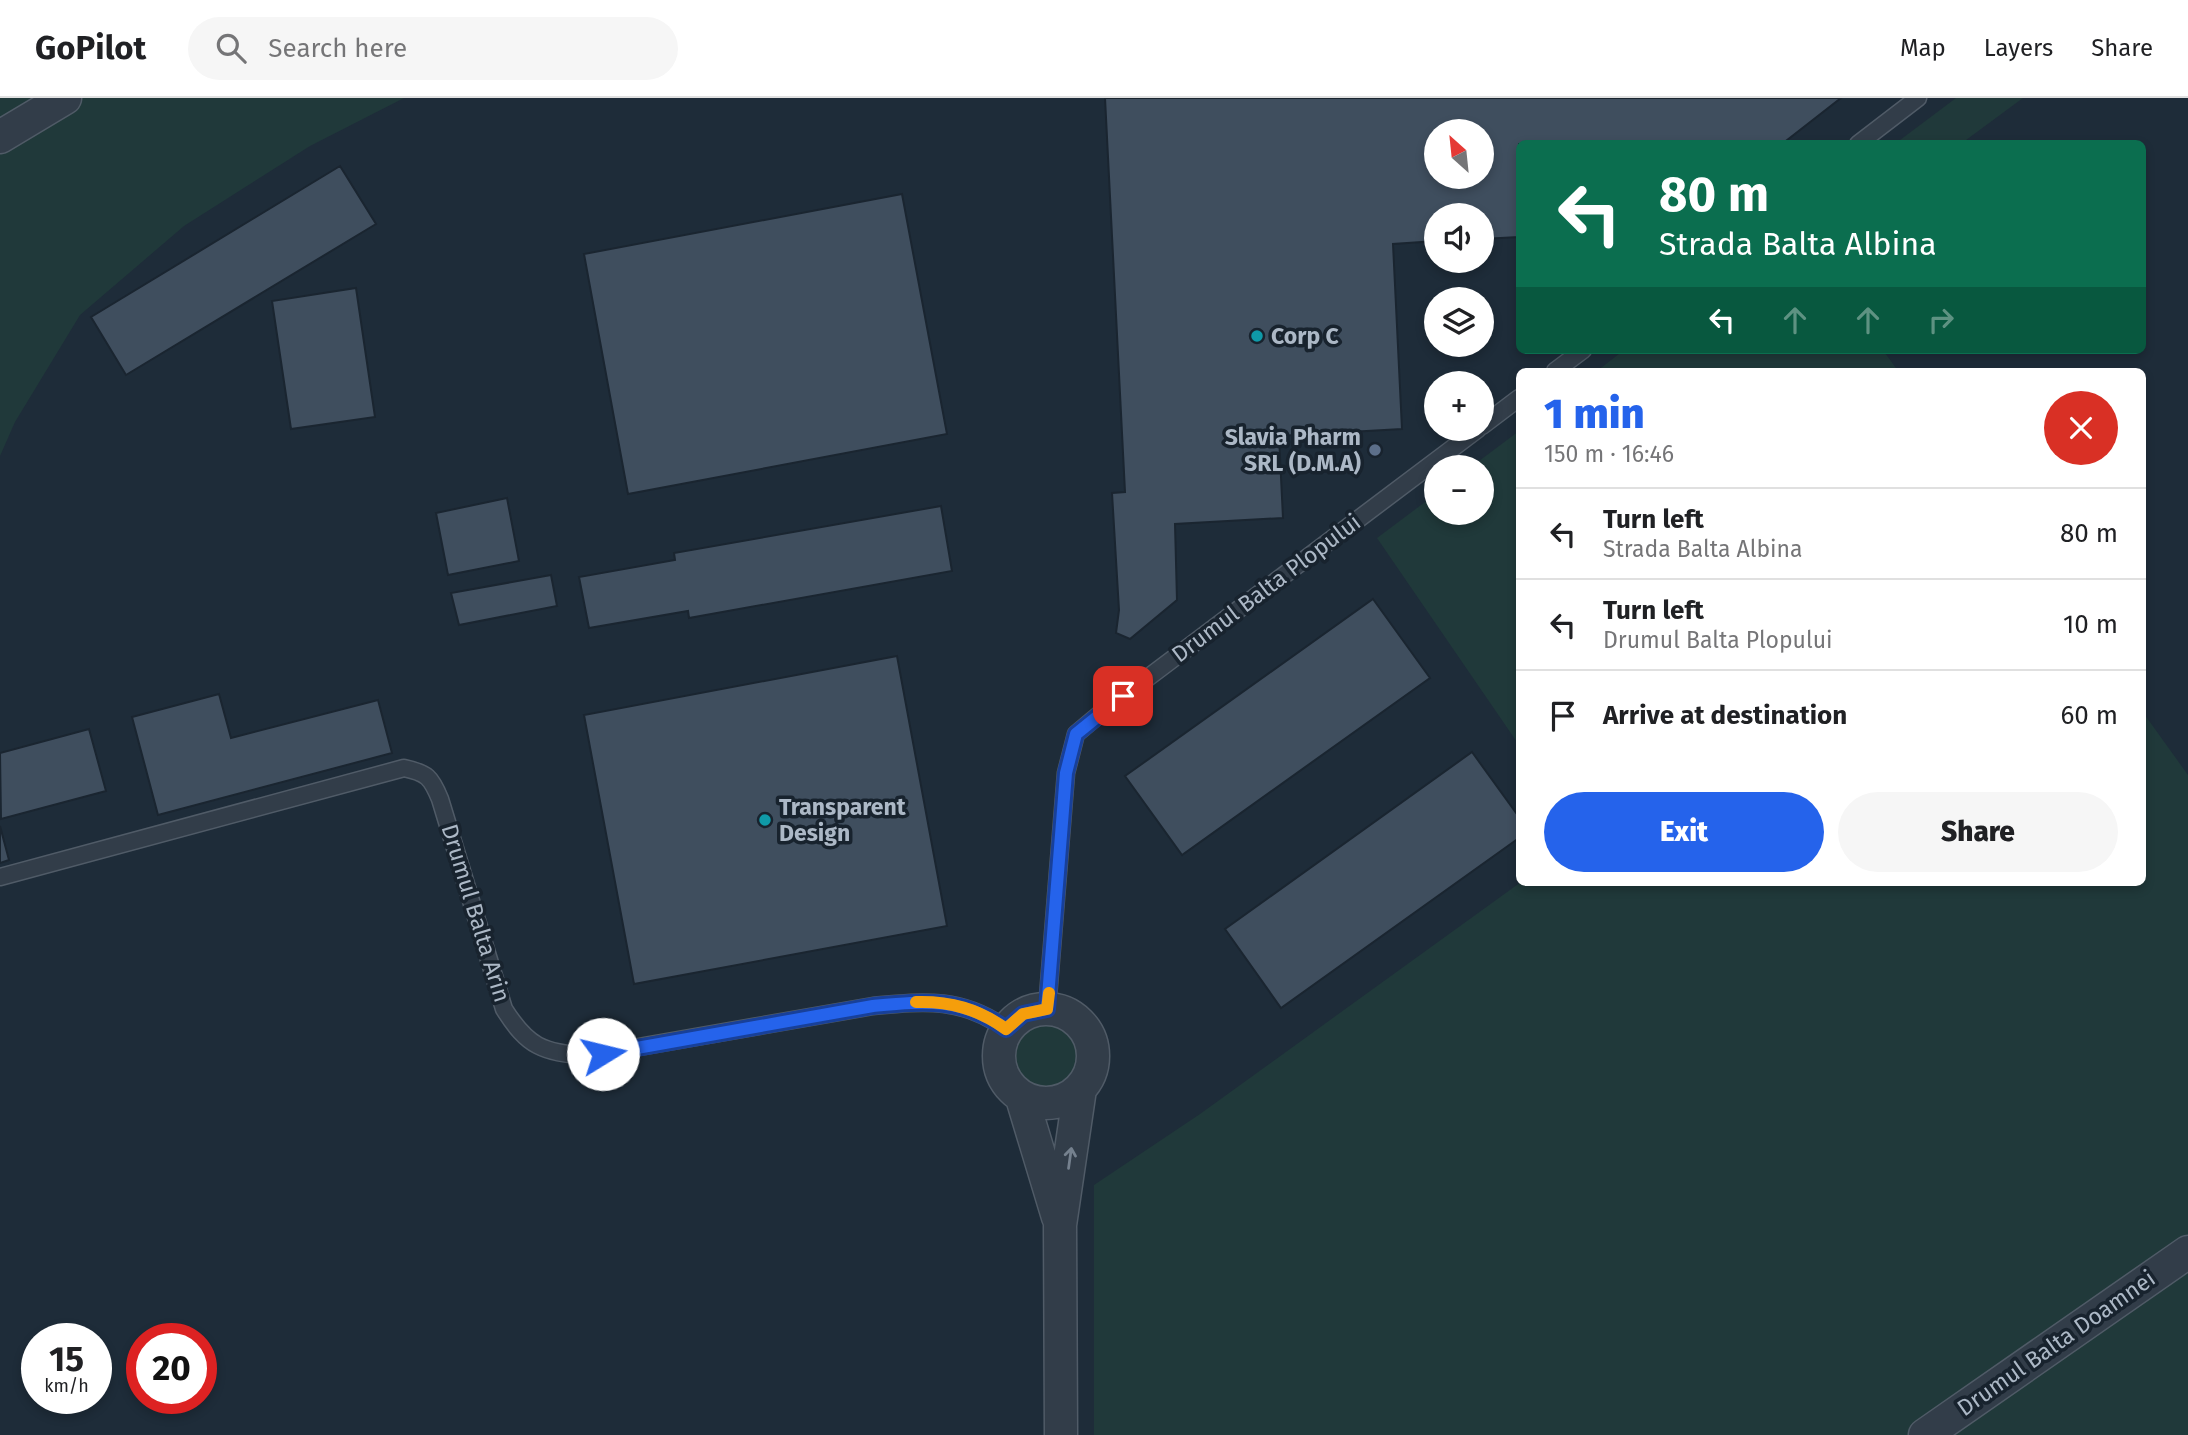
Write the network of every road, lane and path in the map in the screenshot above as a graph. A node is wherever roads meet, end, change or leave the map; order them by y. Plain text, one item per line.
1 (65, 98) edge
2 (1918, 98) edge
3 (0, 137) edge
4 (1863, 140) edge
5 (1578, 354) edge
6 (1559, 368) edge
7 (1516, 400) edge
8 (1494, 417) edge
9 (1461, 441) edge
10 (0, 877) edge
11 (1047, 1009) junction
12 (1006, 1029) junction
13 (1080, 1089) junction
14 (1021, 1098) junction
15 (1060, 1225) junction
16 (2188, 1252) edge
17 (1061, 1435) edge
18 (1925, 1435) edge

1 - 3 street
2 - 4 lane
5 - 6 lane
7 - 8 lane, Drumul Balta Plopului
9 - 11 lane, Drumul Balta Plopului
10 - 12 lane, Drumul Balta Arin
11 - 12 street
11 - 13 street
12 - 14 street
13 - 14 street
15 -> 13 street
14 - 15 street
15 - 17 street
16 - 18 street, Drumul Balta Doamnei

